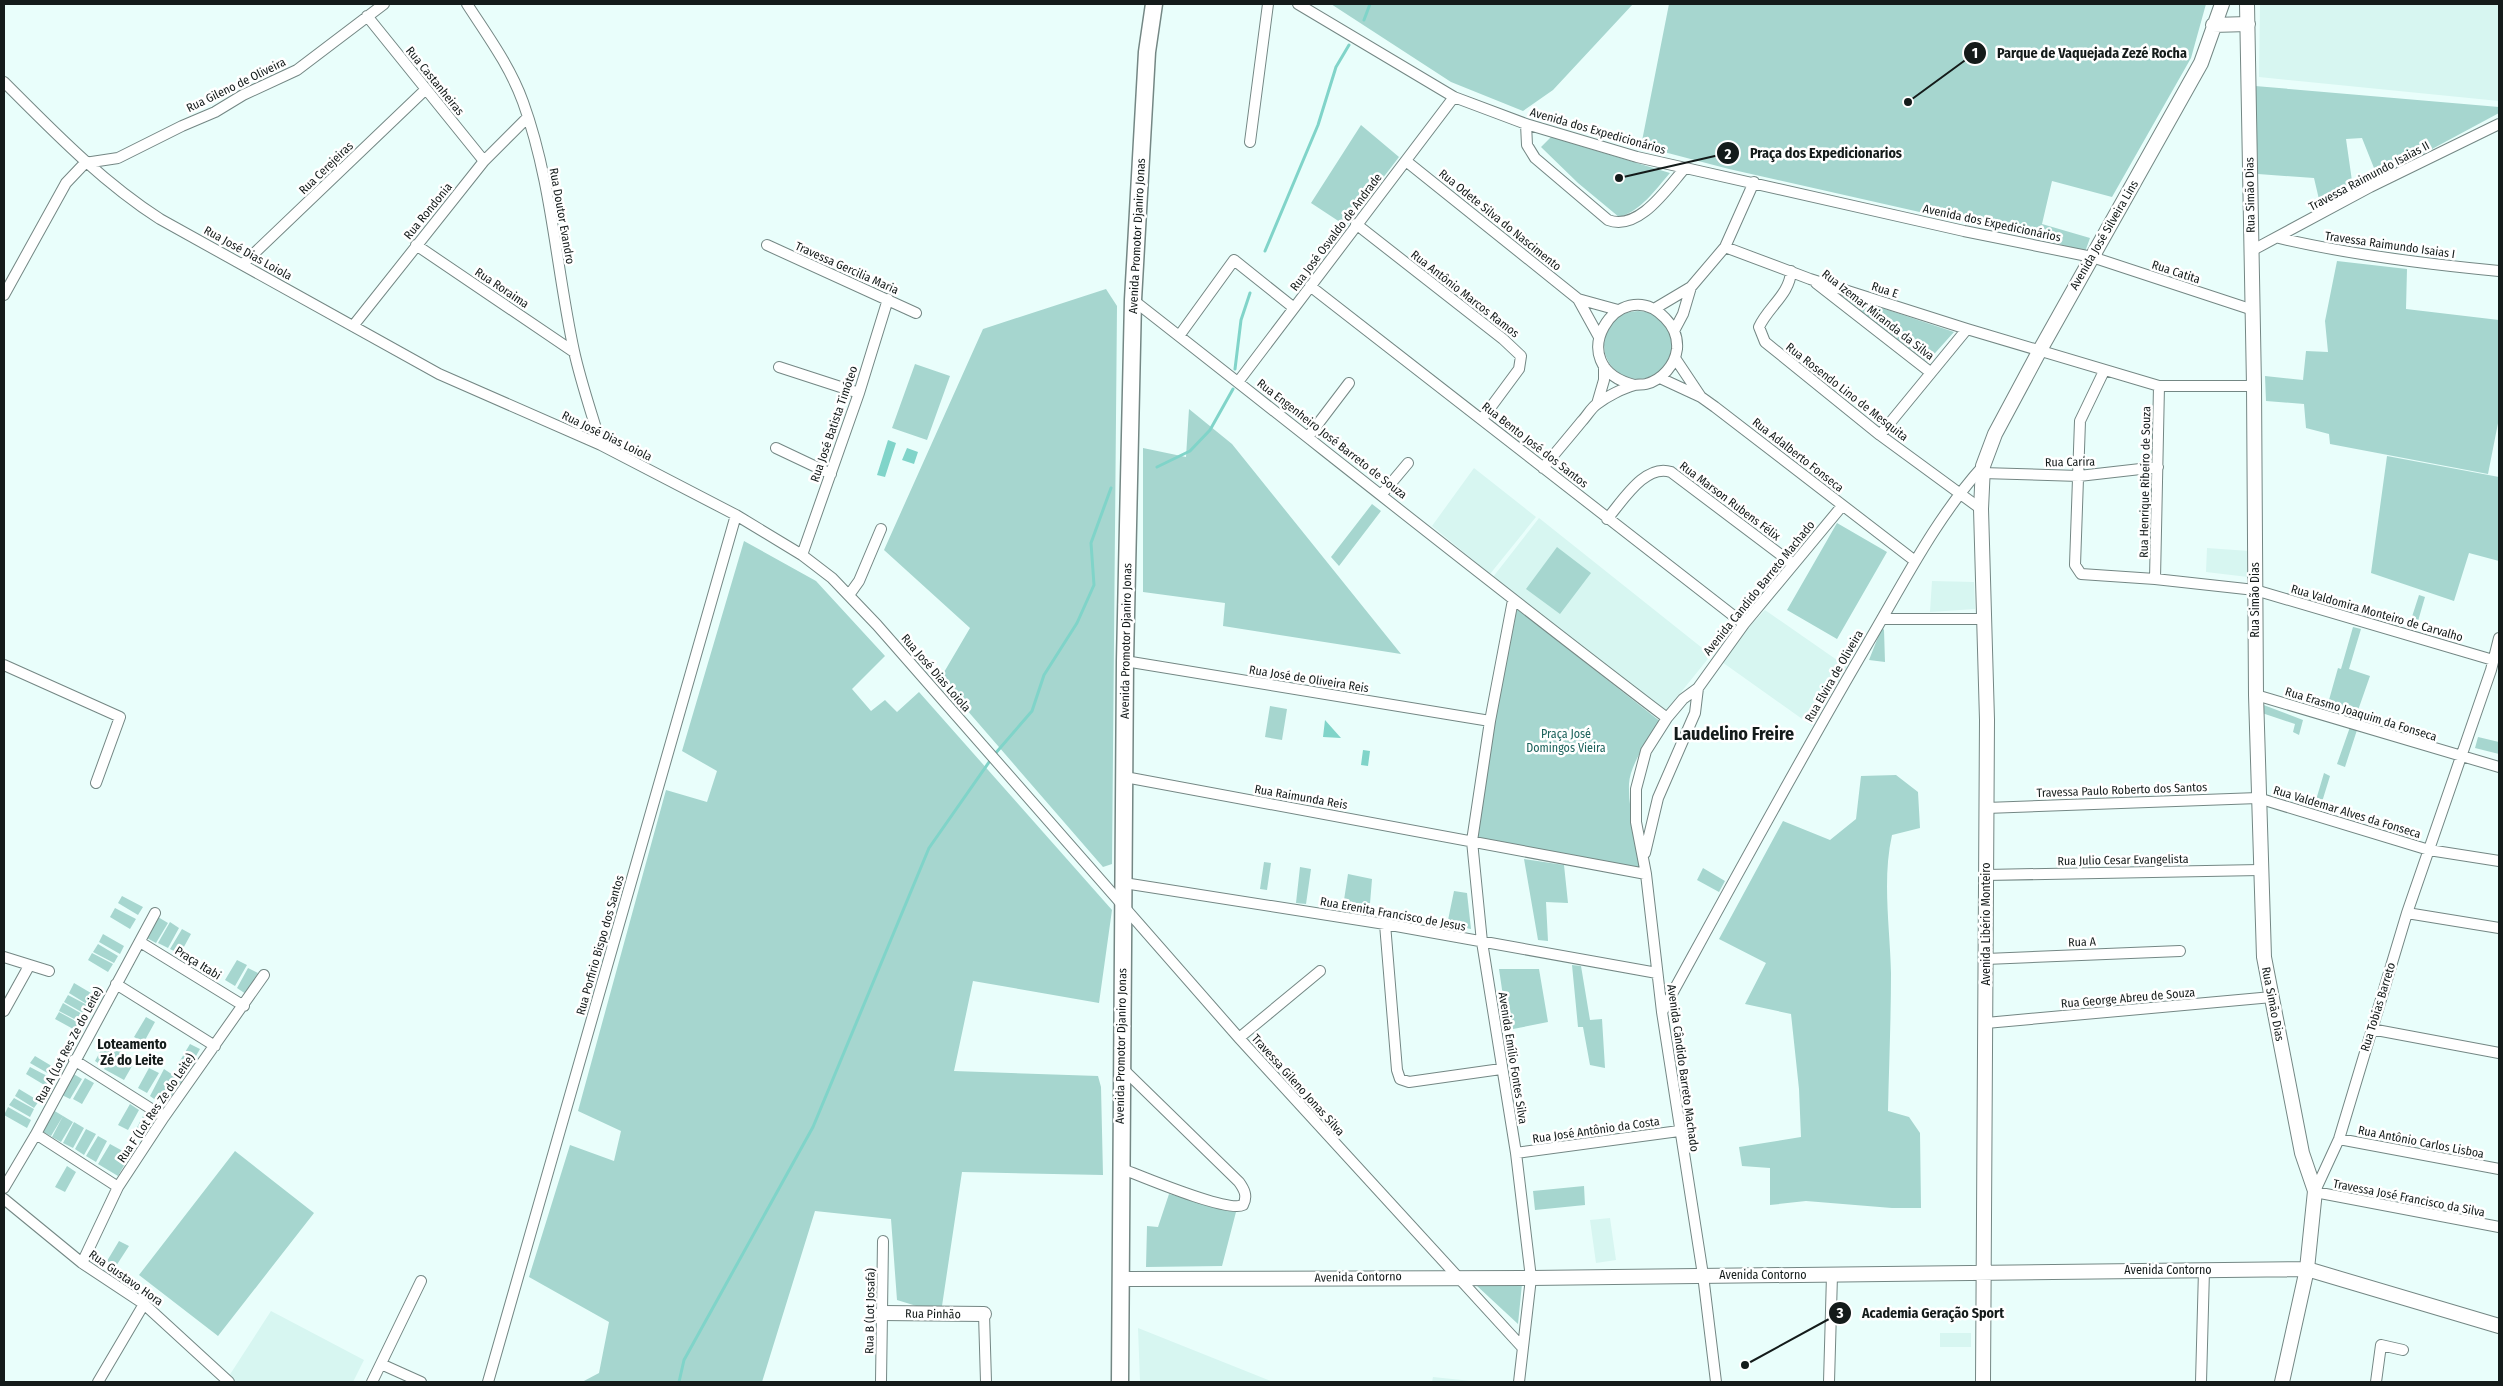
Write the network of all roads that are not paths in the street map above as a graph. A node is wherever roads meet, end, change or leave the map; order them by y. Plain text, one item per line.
1 (384, 4) edge
2 (467, 4) edge
3 (1154, 4) edge
4 (1268, 4) edge
5 (1298, 4) edge
6 (2222, 4) edge
7 (2246, 4) edge
8 (367, 16) junction
9 (2248, 24) junction
10 (2213, 25) junction
11 (4, 82) edge
12 (426, 89) junction
13 (1454, 97) junction
14 (528, 118) junction
15 (1526, 124) junction
16 (2499, 124) edge
17 (1250, 142) dead end
18 (1406, 160) junction
19 (484, 161) junction
20 (85, 163) junction
21 (1685, 168) junction
22 (1754, 182) junction
23 (1356, 224) junction
24 (2279, 238) junction
25 (416, 245) junction
26 (768, 245) dead end
27 (1725, 247) junction
28 (2251, 251) junction
29 (2092, 257) junction
30 (243, 264) junction
31 (1791, 271) junction
32 (2499, 271) edge
33 (1810, 279) junction
34 (1310, 286) junction
35 (1691, 287) junction
36 (4, 295) edge
37 (888, 299) junction
38 (1578, 299) junction
39 (1133, 300) junction
40 (1294, 308) junction
41 (1654, 309) junction
42 (1618, 310) junction
43 (2253, 310) junction
44 (916, 313) dead end
45 (353, 326) junction
46 (1967, 329) junction
47 (1674, 331) junction
48 (1179, 336) junction
49 (1599, 337) junction
50 (2040, 350) junction
51 (574, 352) junction
52 (1675, 358) junction
53 (1604, 366) junction
54 (779, 367) dead end
55 (2104, 371) junction
56 (1930, 372) junction
57 (1660, 378) junction
58 (1238, 382) junction
59 (1350, 383) dead end
60 (1635, 385) junction
61 (2159, 386) junction
62 (2254, 386) junction
63 (859, 394) junction
64 (1701, 397) junction
65 (1596, 404) junction
66 (1482, 419) junction
67 (1880, 435) junction
68 (1308, 437) junction
69 (601, 445) junction
70 (776, 448) dead end
71 (1408, 463) dead end
72 (2158, 467) junction
73 (1543, 468) junction
74 (1982, 469) junction
75 (831, 474) junction
76 (2079, 476) junction
77 (1958, 493) junction
78 (1382, 494) junction
79 (1842, 506) junction
80 (1981, 509) junction
81 (736, 515) junction
82 (1607, 519) junction
83 (881, 529) dead end
84 (802, 555) junction
85 (1915, 561) junction
86 (1793, 564) junction
87 (2156, 579) junction
88 (2255, 590) junction
89 (849, 596) junction
90 (1513, 600) junction
91 (1882, 619) junction
92 (1985, 619) junction
93 (1744, 624) junction
94 (2499, 638) edge
95 (1125, 661) junction
96 (4, 666) edge
97 (2494, 668) edge
98 (1698, 688) junction
99 (2256, 695) junction
100 (1683, 700) junction
101 (1696, 708) junction
102 (1667, 718) junction
103 (1490, 721) junction
104 (2460, 756) junction
105 (2499, 767) edge
106 (1125, 777) junction
107 (96, 784) dead end
108 (2258, 798) junction
109 (1986, 808) junction
110 (1472, 841) junction
111 (2429, 850) junction
112 (2499, 861) edge
113 (1645, 868) junction
114 (2260, 870) junction
115 (1986, 875) junction
116 (1124, 882) junction
117 (1124, 908) junction
118 (155, 913) dead end
119 (2407, 913) junction
120 (1385, 924) junction
121 (2499, 928) edge
122 (140, 942) junction
123 (1482, 942) junction
124 (2180, 951) dead end
125 (4, 957) edge
126 (1986, 959) junction
127 (28, 966) junction
128 (48, 971) dead end
129 (1320, 971) dead end
130 (1657, 973) junction
131 (264, 975) dead end
132 (116, 984) junction
133 (2272, 997) junction
134 (244, 1006) junction
135 (4, 1011) edge
136 (1662, 1012) junction
137 (1986, 1023) junction
138 (2371, 1030) junction
139 (1239, 1038) junction
140 (215, 1046) junction
141 (2499, 1053) edge
142 (74, 1060) junction
143 (1120, 1066) junction
144 (1501, 1069) junction
145 (164, 1117) junction
146 (1679, 1131) junction
147 (36, 1134) junction
148 (2339, 1139) junction
149 (1516, 1154) junction
150 (1120, 1168) junction
151 (2499, 1169) edge
152 (4, 1188) edge
153 (118, 1188) junction
154 (2315, 1192) junction
155 (4, 1199) edge
156 (2499, 1228) edge
157 (883, 1241) dead end
158 (82, 1263) junction
159 (2307, 1269) junction
160 (2204, 1270) junction
161 (1984, 1272) junction
162 (1703, 1275) junction
163 (1832, 1275) junction
164 (1456, 1276) junction
165 (1532, 1278) junction
166 (1121, 1280) junction
167 (421, 1281) dead end
168 (144, 1304) junction
169 (882, 1313) junction
170 (984, 1314) joint
171 (2499, 1326) edge
172 (1522, 1347) junction
173 (2403, 1350) dead end
174 (381, 1364) junction
175 (98, 1382) edge
176 (229, 1382) edge
177 (372, 1382) edge
178 (421, 1382) edge
179 (488, 1382) edge
180 (881, 1382) edge
181 (986, 1382) edge
182 (1120, 1382) edge
183 (1519, 1382) edge
184 (1716, 1382) edge
185 (1829, 1382) edge
186 (1983, 1382) edge
187 (2200, 1382) edge
188 (2282, 1382) edge
189 (2376, 1382) edge

1 - 8 street, Rua Gileno de Oliveira
2 - 14 street, Rua Doutor Evandro
3 - 39 main road, Avenida Promotor Djaniro Jonas
4 - 17 street
5 - 13 street, Avenida dos Expedicionários
6 - 10 main road, Avenida José Silveira Lins
7 - 9 main road, Rua Simão Dias
8 - 12 street, Rua Castanheiras
8 - 20 street, Rua Gileno de Oliveira
9 - 10 main road
9 - 28 main road, Rua Simão Dias
10 - 29 main road, Avenida José Silveira Lins
11 - 20 street, Rua José Dias Loiola
12 - 19 street, Rua Castanheiras
12 - 30 street, Rua Cerejeiras
13 - 15 street, Avenida dos Expedicionários
13 - 18 street, Rua José Osvaldo de Andrade
14 - 19 street, Rua Rondonia
14 - 51 street, Rua Doutor Evandro
15 - 21 street, Avenida dos Expedicionários
15 - 21 street
16 - 24 street, Travessa Raimundo Isaias II
18 - 23 street, Rua José Osvaldo de Andrade
18 - 38 street, Rua Odete Silva do Nascimento
19 - 25 street, Rua Rondonia
20 - 30 street, Rua José Dias Loiola
20 - 36 street
21 - 22 street, Avenida dos Expedicionários
22 - 27 street
22 - 29 street, Avenida dos Expedicionários
23 - 34 street, Rua José Osvaldo de Andrade
23 - 66 street, Rua Antônio Marcos Ramos
24 - 28 street, Travessa Raimundo Isaias II
24 - 32 street, Travessa Raimundo Isaias I
25 - 45 street, Rua Rondonia
25 - 51 street, Rua Roraima
26 - 37 street, Travessa Gercilia Maria
27 - 31 street, Rua E
27 - 35 street
28 - 43 main road, Rua Simão Dias
29 - 43 street, Rua Catita
29 - 50 main road, Avenida José Silveira Lins
30 - 45 street, Rua José Dias Loiola
31 - 33 street, Rua E
31 - 67 street, Rua Rosendo Lino de Mesquita
33 - 46 street, Rua E
33 - 56 street, Rua Izemar Miranda da Silva
34 - 40 street, Rua José Osvaldo de Andrade
34 - 66 street, Rua Bento José dos Santos
35 - 41 street
35 - 47 street
37 - 44 street, Travessa Gercilia Maria
37 - 63 street, Rua José Batista Timóteo
38 - 42 street, Rua Odete Silva do Nascimento
38 - 49 street, Rua Odete Silva do Nascimento
39 - 48 street, Rua Engenheiro José Barreto de Souza
39 - 95 main road, Avenida Promotor Djaniro Jonas
40 - 48 street
40 - 58 street, Rua José Osvaldo de Andrade
41 - 42 street
41 - 47 street
42 - 49 street
43 - 62 main road, Rua Simão Dias
45 - 69 street, Rua José Dias Loiola
46 - 50 street, Rua E
46 - 56 street
47 - 52 street
48 - 58 street, Rua Engenheiro José Barreto de Souza
49 - 53 street
50 - 55 street, Rua E
50 - 74 main road, Avenida José Silveira Lins
51 - 69 street, Rua Doutor Evandro
52 - 57 street
52 - 64 street
53 - 60 street
53 - 65 street
54 - 63 street
55 - 61 street, Rua E
55 - 76 street
56 - 67 street
57 - 60 street
57 - 64 street, Rua Adalberto Fonseca
58 - 68 street, Rua Engenheiro José Barreto de Souza
59 - 68 street
60 - 65 street
61 - 62 street, Rua E
61 - 72 street, Rua Henrique Ribeiro de Souza
62 - 88 main road, Rua Simão Dias
63 - 75 street, Rua José Batista Timóteo
64 - 79 street, Rua Adalberto Fonseca
65 - 73 street
66 - 73 street, Rua Bento José dos Santos
67 - 77 street, Rua Rosendo Lino de Mesquita
68 - 78 street, Rua Engenheiro José Barreto de Souza
69 - 81 street, Rua José Dias Loiola
70 - 75 street
71 - 78 street
72 - 76 street, Rua Carira
72 - 87 street, Rua Henrique Ribeiro de Souza
73 - 82 street, Rua Bento José dos Santos
74 - 76 street, Rua Carira
74 - 77 street, Rua Elvira de Oliveira
74 - 80 main road, Avenida Libério Monteiro
75 - 84 street, Rua José Batista Timóteo
76 - 87 street, Rua Valdomira Monteiro de Carvalho
77 - 80 street, Rua Rosendo Lino de Mesquita
77 - 85 street, Rua Elvira de Oliveira
78 - 90 street, Rua Engenheiro José Barreto de Souza
79 - 85 street, Rua Adalberto Fonseca
79 - 86 street, Avenida Candido Barreto Machado
80 - 92 main road, Avenida Libério Monteiro
81 - 84 street, Rua José Dias Loiola
81 - 179 street, Rua Porfirio Bispo dos Santos
82 - 86 street, Rua Marson Rubens Félix
82 - 93 street, Rua Bento José dos Santos
83 - 89 street
84 - 89 street, Rua José Dias Loiola
85 - 91 street, Rua Elvira de Oliveira
86 - 93 street, Avenida Candido Barreto Machado
87 - 88 street, Rua Valdomira Monteiro de Carvalho
88 - 97 street, Rua Valdomira Monteiro de Carvalho
88 - 99 main road, Rua Simão Dias
89 - 117 street, Rua José Dias Loiola
90 - 102 street
90 - 103 street
91 - 92 street
91 - 136 street, Rua Elvira de Oliveira
92 - 109 main road, Avenida Libério Monteiro
93 - 98 street, Avenida Candido Barreto Machado
94 - 97 street, Rua Tobias Barreto
95 - 103 street, Rua José de Oliveira Reis
95 - 106 main road, Avenida Promotor Djaniro Jonas
96 - 107 street
97 - 104 street, Rua Tobias Barreto
98 - 100 street
98 - 101 street
99 - 104 street, Rua Erasmo Joaquim da Fonseca
99 - 108 main road, Rua Simão Dias
100 - 101 street
100 - 102 street
101 - 113 street
102 - 113 street
103 - 110 street
104 - 105 street, Rua Erasmo Joaquim da Fonseca
104 - 111 street, Rua Tobias Barreto
106 - 110 street, Rua Raimunda Reis
106 - 116 main road, Avenida Promotor Djaniro Jonas
108 - 109 street, Travessa Paulo Roberto dos Santos
108 - 111 street, Rua Valdemar Alves da Fonseca
108 - 114 main road, Rua Simão Dias
109 - 115 main road, Avenida Libério Monteiro
110 - 113 street
110 - 123 street, Avenida Emílio Fontes Silva
111 - 112 street, Rua Valdemar Alves da Fonseca
111 - 119 street, Rua Tobias Barreto
113 - 130 street, Avenida Cândido Barreto Machado
114 - 115 street, Rua Julio Cesar Evangelista
114 - 133 main road, Rua Simão Dias
115 - 126 main road, Avenida Libério Monteiro
116 - 117 main road, Avenida Promotor Djaniro Jonas
116 - 120 street, Rua Erenita Francisco de Jesus
117 - 139 street, Travessa Gileno Jonas Silva
117 - 143 main road, Avenida Promotor Djaniro Jonas
118 - 122 street, Rua A (Lot Res Ze do Leite)
119 - 121 street
119 - 138 street, Rua Tobias Barreto
120 - 123 street, Rua Erenita Francisco de Jesus
120 - 144 street
122 - 132 street, Rua A (Lot Res Ze do Leite)
122 - 134 street, Praça Itabi
123 - 130 street, Rua Erenita Francisco de Jesus
123 - 144 street, Avenida Emílio Fontes Silva
124 - 126 street, Rua A
125 - 127 street
126 - 137 main road, Avenida Libério Monteiro
127 - 128 street
127 - 135 street
129 - 139 street
130 - 136 street, Avenida Cândido Barreto Machado
131 - 134 street, Rua F (Lot Res Ze do Leite)
132 - 140 street
132 - 142 street, Rua A (Lot Res Ze do Leite)
133 - 137 street, Rua George Abreu de Souza
133 - 154 main road, Rua Simão Dias
134 - 140 street, Rua F (Lot Res Ze do Leite)
136 - 146 street, Avenida Cândido Barreto Machado
137 - 161 main road, Avenida Libério Monteiro
138 - 141 street
138 - 148 street, Rua Tobias Barreto
139 - 164 street, Travessa Gileno Jonas Silva
140 - 145 street, Rua F (Lot Res Ze do Leite)
142 - 145 street
142 - 147 street, Rua A (Lot Res Ze do Leite)
143 - 150 main road, Avenida Promotor Djaniro Jonas
143 - 150 street
144 - 149 street, Avenida Emílio Fontes Silva
145 - 153 street, Rua F (Lot Res Ze do Leite)
146 - 149 street, Rua José Antônio da Costa
146 - 162 street, Avenida Cândido Barreto Machado
147 - 152 street, Rua A (Lot Res Ze do Leite)
147 - 153 street
148 - 151 street, Rua Antônio Carlos Lisboa
148 - 154 street, Rua Tobias Barreto
149 - 165 street, Avenida Emílio Fontes Silva
150 - 166 main road, Avenida Promotor Djaniro Jonas
153 - 158 street, Rua F (Lot Res Ze do Leite)
154 - 156 street, Travessa José Francisco da Silva
154 - 159 main road, Rua Tobias Barreto
155 - 158 street, Rua Gustavo Hora
157 - 169 street, Rua B (Lot Josafa)
158 - 168 street, Rua Gustavo Hora
159 - 160 main road, Avenida Contorno
159 - 171 main road, Avenida Contorno
159 - 188 main road, Rua Tobias Barreto
160 - 161 main road, Avenida Contorno
160 - 187 street
161 - 163 main road, Avenida Contorno
161 - 186 main road, Avenida Libério Monteiro
162 - 163 main road, Avenida Contorno
162 - 165 main road, Avenida Contorno
162 - 184 street, Avenida Cândido Barreto Machado
163 - 185 street
164 - 165 main road, Avenida Contorno
164 - 166 main road, Avenida Contorno
164 - 172 street, Travessa Gileno Jonas Silva
165 - 172 street, Avenida Emílio Fontes Silva
166 - 182 main road
167 - 174 street
168 - 175 street
168 - 176 street, Rua Gustavo Hora
169 - 170 main road, Rua Pinhão
169 - 180 street, Rua B (Lot Josafa)
170 - 181 street
172 - 183 street, Avenida Emílio Fontes Silva
173 - 189 street
174 - 177 street
174 - 178 street

